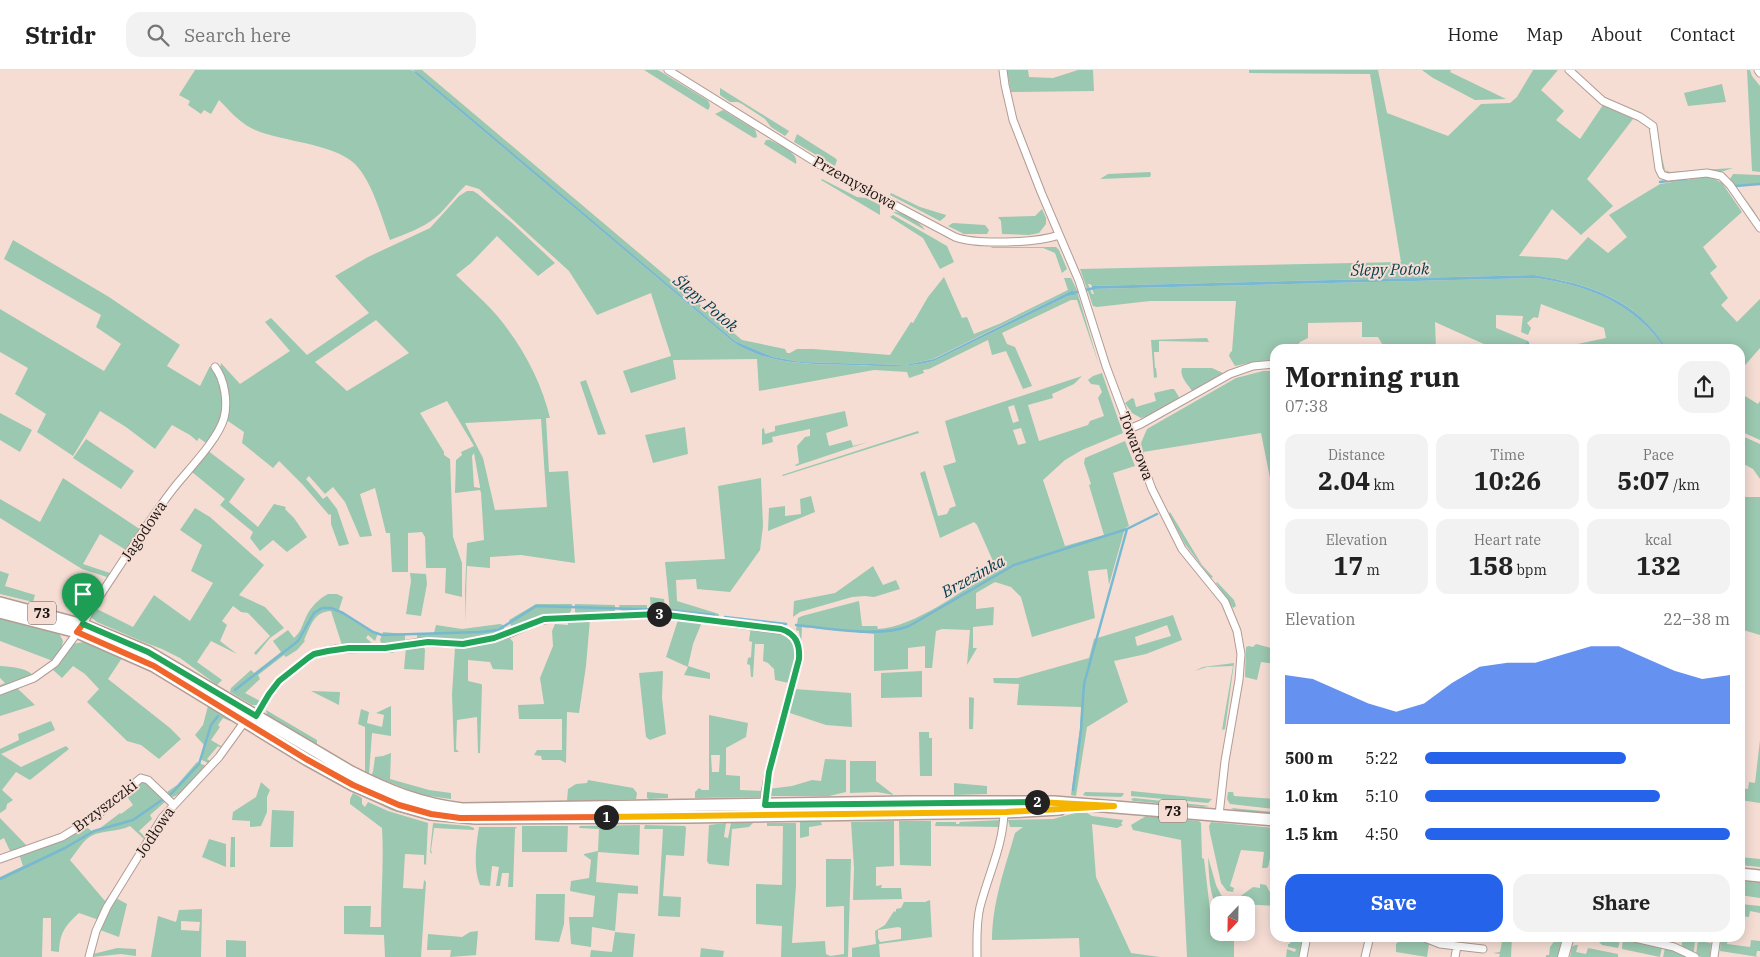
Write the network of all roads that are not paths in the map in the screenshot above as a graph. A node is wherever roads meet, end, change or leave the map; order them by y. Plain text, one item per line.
1 (668, 70) edge
2 (1003, 70) edge
3 (1569, 70) edge
4 (1758, 70) edge
5 (1760, 73) edge
6 (1760, 228) edge
7 (1059, 235) junction
8 (1270, 364) edge
9 (215, 367) dead end
10 (1129, 429) junction
11 (0, 603) edge
12 (0, 612) edge
13 (80, 628) junction
14 (0, 691) edge
15 (256, 716) junction
16 (245, 721) junction
17 (171, 802) junction
18 (1004, 807) junction
19 (765, 810) junction
20 (1219, 815) junction
21 (1270, 820) edge
22 (0, 858) edge
23 (1745, 874) edge
24 (1760, 876) edge
25 (1306, 942) edge
26 (1369, 942) edge
27 (1435, 942) edge
28 (1567, 942) edge
29 (1652, 942) edge
30 (1716, 942) edge
31 (1457, 946) junction
32 (1483, 949) dead end
33 (89, 957) edge
34 (977, 957) edge
35 (1304, 957) edge
36 (1365, 957) edge
37 (1455, 957) edge
38 (1563, 957) edge
39 (1695, 957) edge
40 (1714, 957) edge

1 - 7 street, Przemysłowa
2 - 7 street, Towarowa
3 - 6 street
4 - 5 street
7 - 10 street, Towarowa
8 - 10 street
9 - 13 street, Jagodowa
10 - 20 street, Towarowa
11 - 13 main road, 73
12 - 13 main road, 73
13 - 14 street, Jagodowa
13 - 15 main road, 73
13 - 16 main road, 73
15 - 16 street
15 - 19 main road, 73
15 - 19 street
16 - 17 street, Jodłowa
16 - 19 main road, 73
17 - 22 street, Brzyszczki
17 - 33 street, Jodłowa
18 - 19 main road, 73
18 - 20 main road, 73
18 - 34 street
20 - 21 main road, 73
23 - 24 main road
25 - 35 street
26 - 36 street
27 - 31 street
28 - 38 street
29 - 39 street
30 - 40 street
31 - 32 street
31 - 37 street

